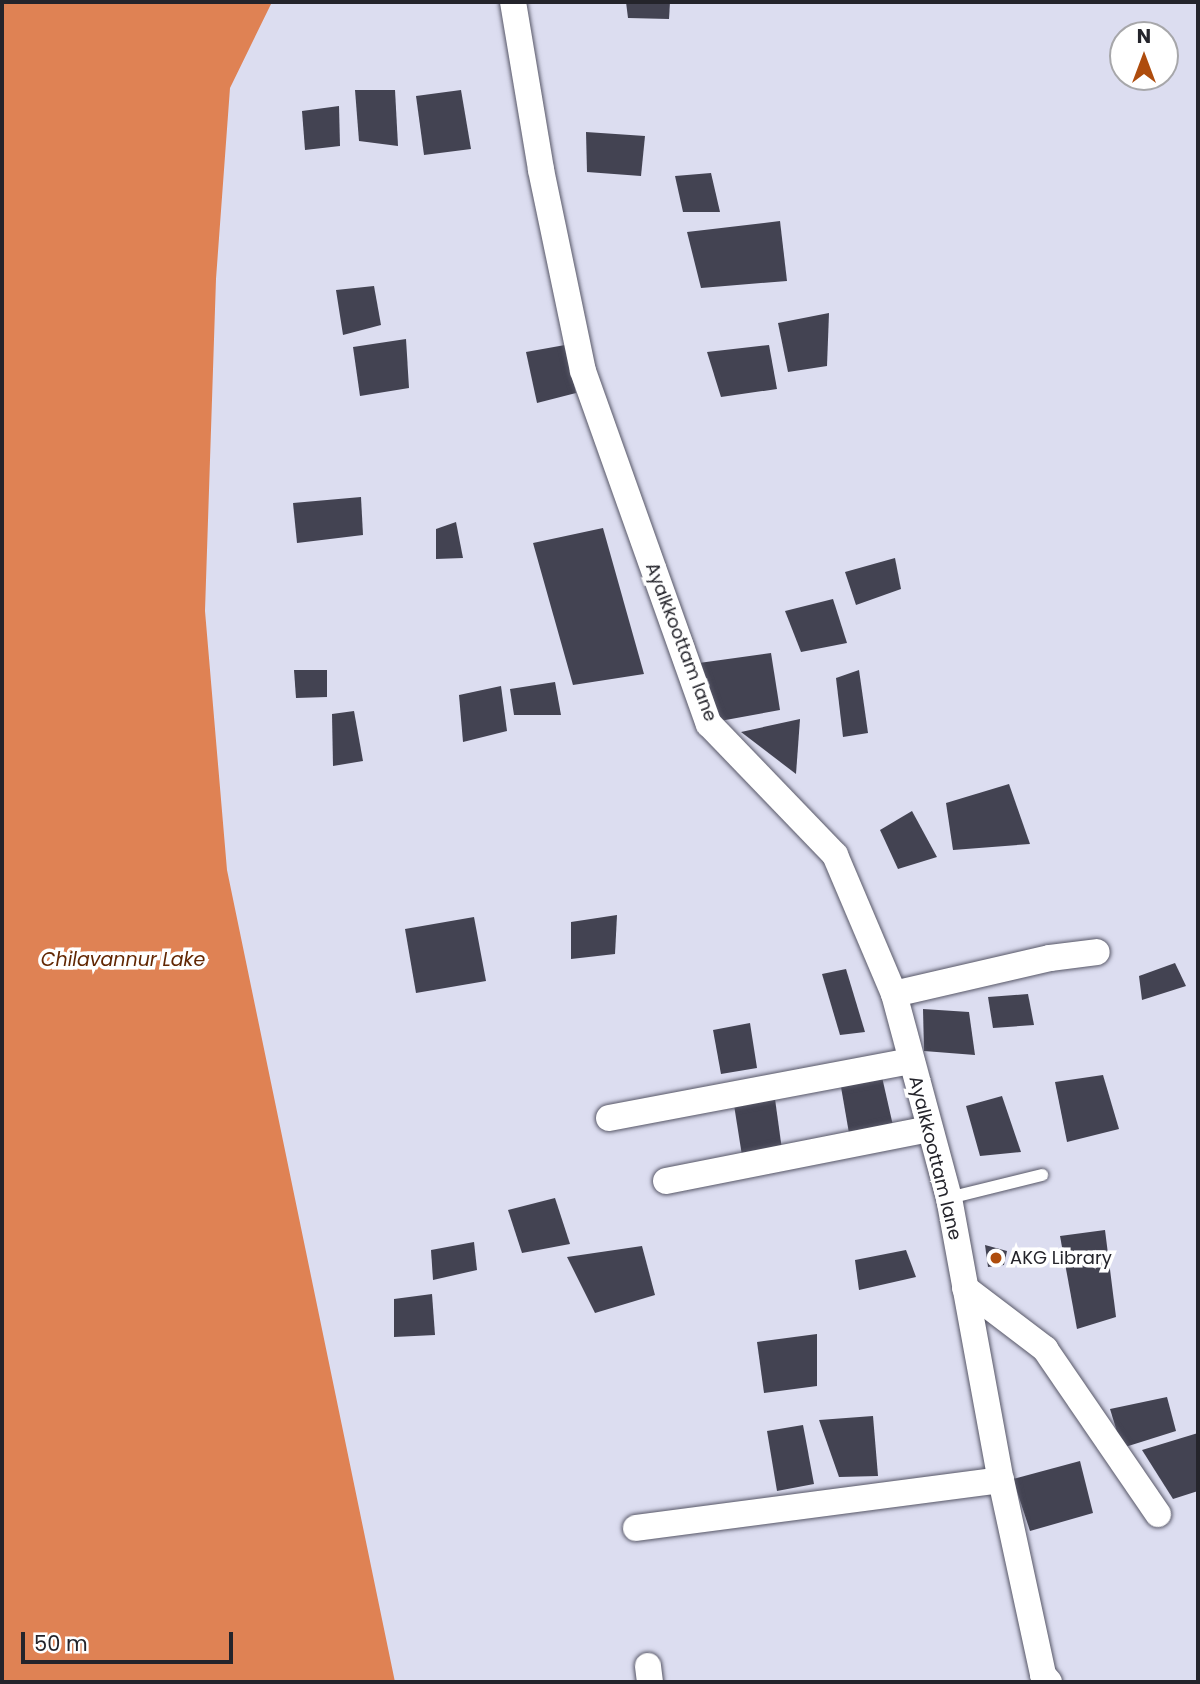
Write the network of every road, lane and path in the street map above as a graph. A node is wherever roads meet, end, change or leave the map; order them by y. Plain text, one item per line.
1 (513, 2) edge
2 (1097, 952) dead end
3 (894, 994) junction
4 (911, 1061) junction
5 (609, 1118) dead end
6 (928, 1129) junction
7 (1042, 1175) dead end
8 (666, 1181) dead end
9 (948, 1198) junction
10 (965, 1288) junction
11 (1001, 1480) junction
12 (1158, 1514) dead end
13 (636, 1528) dead end
14 (1049, 1682) edge

1 - 3 street, Ayalkkoottam lane
2 - 3 street
3 - 4 street, Ayalkkoottam lane
4 - 5 street
4 - 6 street, Ayalkkoottam lane
6 - 8 street
6 - 9 street, Ayalkkoottam lane
7 - 9 lane
9 - 10 street, Ayalkkoottam lane
10 - 11 street, Ayalkkoottam lane
10 - 12 street
11 - 13 street
11 - 14 street, Ayalkkoottam lane

